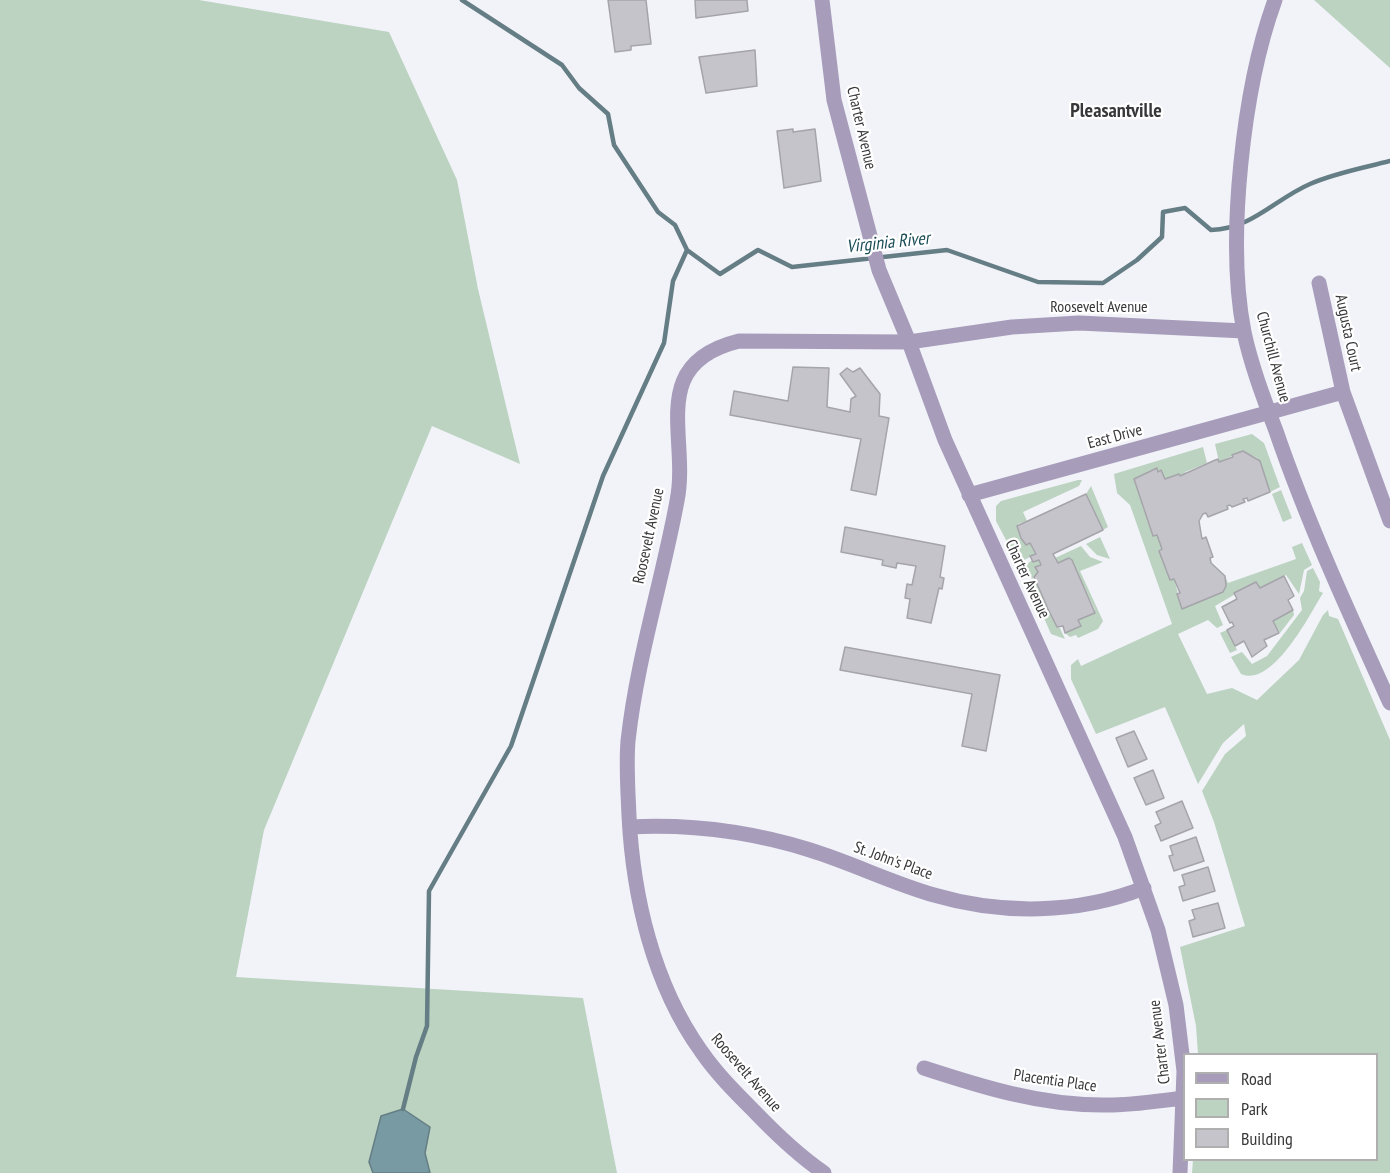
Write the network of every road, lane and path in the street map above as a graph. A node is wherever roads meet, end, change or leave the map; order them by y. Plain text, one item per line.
1 (822, 0) edge
2 (1275, 0) edge
3 (1319, 283) dead end
4 (1244, 331) junction
5 (909, 342) junction
6 (1343, 392) junction
7 (1269, 413) junction
8 (969, 495) junction
9 (1390, 521) edge
10 (1390, 703) edge
11 (630, 827) junction
12 (1144, 888) junction
13 (924, 1068) dead end
14 (1183, 1086) edge
15 (1183, 1098) edge
16 (1183, 1113) edge
17 (824, 1173) edge
18 (1179, 1173) edge

1 - 5 street, Charter Avenue
2 - 4 street, Churchill Avenue
3 - 6 street, Augusta Court
4 - 5 street, Roosevelt Avenue
4 - 7 street, Churchill Avenue
5 - 8 street, Charter Avenue
5 - 11 street, Roosevelt Avenue
6 - 7 street, Augusta Court
6 - 9 street, Augusta Court
7 - 8 street, East Drive
7 - 10 street, Churchill Avenue
8 - 12 street, Charter Avenue
11 - 12 street, St. John's Place
11 - 17 street, Roosevelt Avenue
12 - 14 street, Charter Avenue
13 - 15 street, Placentia Place
16 - 18 street, Charter Avenue

